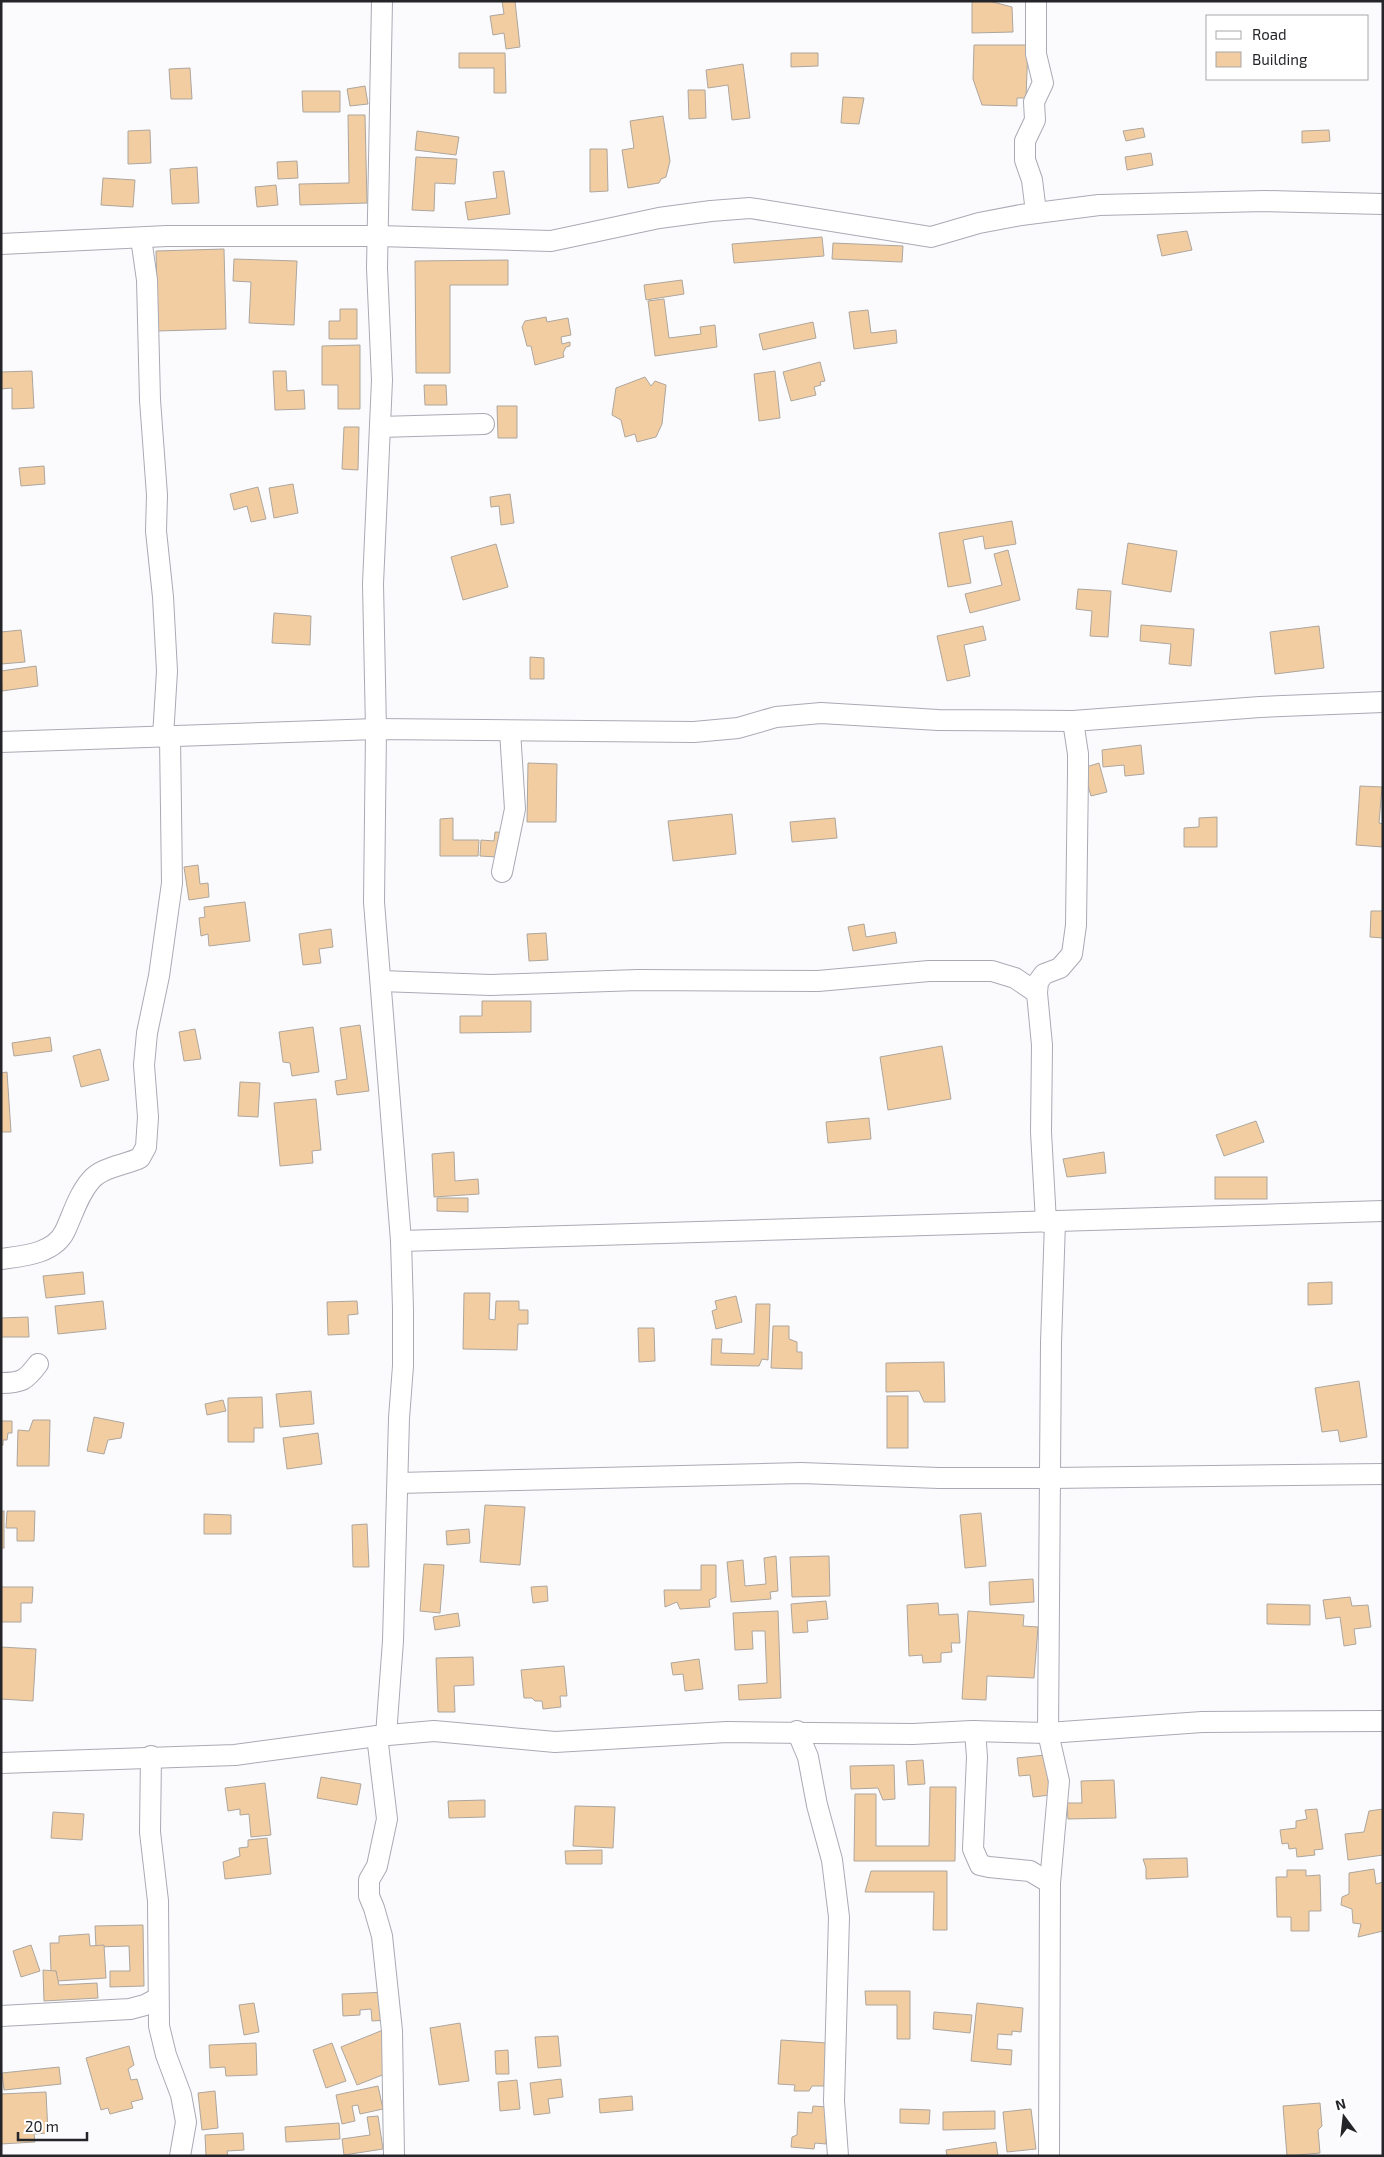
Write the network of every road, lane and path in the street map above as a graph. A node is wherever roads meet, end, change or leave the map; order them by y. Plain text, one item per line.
1 (382, 1) edge
2 (1036, 1) edge
3 (1383, 204) edge
4 (1036, 212) junction
5 (378, 236) junction
6 (141, 238) junction
7 (1, 244) edge
8 (484, 424) dead end
9 (380, 427) junction
10 (1383, 702) edge
11 (1073, 721) junction
12 (376, 729) junction
13 (510, 731) junction
14 (167, 737) junction
15 (1, 742) edge
16 (502, 872) dead end
17 (380, 981) junction
18 (1037, 993) junction
19 (1383, 1211) edge
20 (1050, 1222) junction
21 (401, 1241) junction
22 (1, 1259) edge
23 (38, 1364) dead end
24 (1, 1383) edge
25 (1383, 1474) edge
26 (1051, 1478) junction
27 (398, 1482) junction
28 (1383, 1721) edge
29 (797, 1731) junction
30 (975, 1731) junction
31 (1048, 1734) junction
32 (382, 1736) junction
33 (151, 1756) junction
34 (1, 1763) edge
35 (1050, 1882) junction
36 (158, 1998) junction
37 (1, 2016) edge
38 (180, 2156) edge
39 (394, 2156) edge
40 (838, 2156) edge
41 (1049, 2156) edge

1 - 5 street
2 - 4 street
3 - 4 street
4 - 5 street
5 - 6 street
5 - 9 street
6 - 7 street
6 - 14 street
8 - 9 street
9 - 12 street
10 - 11 street
11 - 13 street
11 - 18 street
12 - 13 street
12 - 14 street
12 - 17 street
13 - 16 street
14 - 15 street
14 - 22 street
17 - 18 street
17 - 21 street
18 - 20 street
19 - 20 street
20 - 21 street
20 - 26 street
21 - 27 street
23 - 24 street
25 - 26 street
26 - 27 street
26 - 31 street
27 - 32 street
28 - 31 street
29 - 30 street
29 - 32 street
29 - 40 street
30 - 31 street
30 - 35 street
31 - 35 street
32 - 33 street
32 - 39 street
33 - 34 street
33 - 36 street
35 - 41 street
36 - 37 street
36 - 38 street

